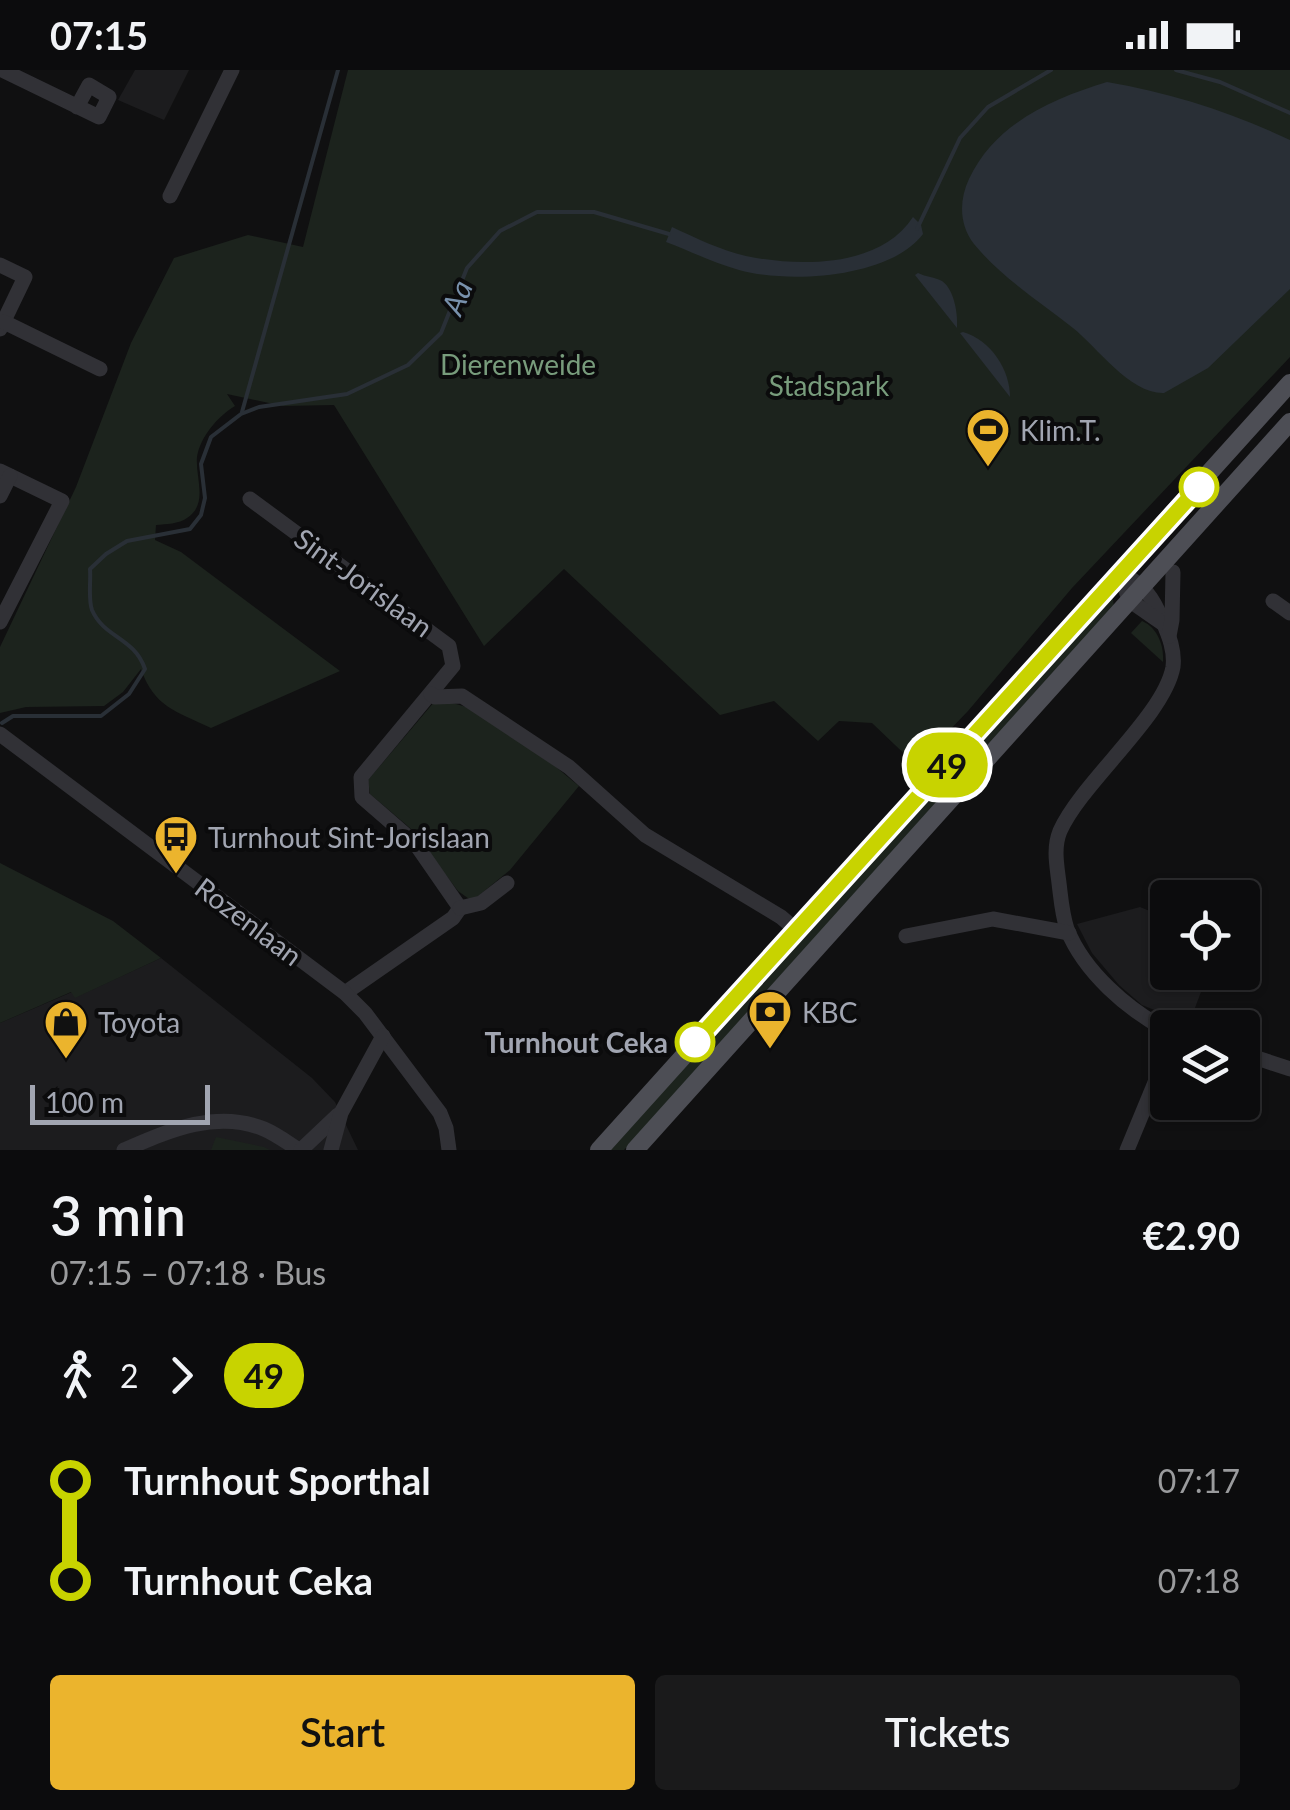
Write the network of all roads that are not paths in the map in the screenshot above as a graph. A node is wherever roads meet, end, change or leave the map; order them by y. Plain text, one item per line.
1 (2, 70) edge
2 (232, 70) edge
3 (78, 107) dead end
4 (170, 196) dead end
5 (0, 264) edge
6 (2, 325) edge
7 (100, 369) dead end
8 (1290, 382) edge
9 (1290, 422) edge
10 (5, 473) edge
11 (0, 496) edge
12 (250, 499) dead end
13 (1120, 572) junction
14 (1173, 572) dead end
15 (1143, 584) junction
16 (1129, 600) junction
17 (1273, 601) dead end
18 (1290, 613) edge
19 (3, 616) edge
20 (1167, 631) junction
21 (431, 694) junction
22 (0, 734) edge
23 (507, 883) dead end
24 (460, 908) junction
25 (795, 929) junction
26 (1069, 933) junction
27 (906, 936) dead end
28 (345, 992) junction
29 (1150, 1020) edge
30 (383, 1036) junction
31 (1260, 1059) edge
32 (1290, 1068) edge
33 (1150, 1094) edge
34 (341, 1112) junction
35 (124, 1150) edge
36 (300, 1150) edge
37 (331, 1150) edge
38 (448, 1150) edge
39 (599, 1150) edge
40 (635, 1150) edge
41 (1127, 1150) edge

1 - 3 street
2 - 4 street
5 - 6 street
6 - 7 street
8 - 13 main road
9 - 15 main road
10 - 11 street
10 - 19 street
12 - 21 street, Sint-Jorislaan
13 - 15 street
13 - 16 street
13 - 25 main road
14 - 20 street
15 - 16 main road
15 - 20 street
16 - 20 street
16 - 40 main road
17 - 18 street
20 - 26 street
21 - 24 street, Sint-Jorislaan
21 - 25 street
22 - 28 street, Rozenlaan
23 - 24 street
24 - 28 street
25 - 39 main road
26 - 27 street
26 - 29 street
28 - 30 street, Rozenlaan
30 - 34 street
30 - 38 street, Rozenlaan
31 - 32 street
33 - 41 street
34 - 36 street
34 - 37 street
35 - 36 street

